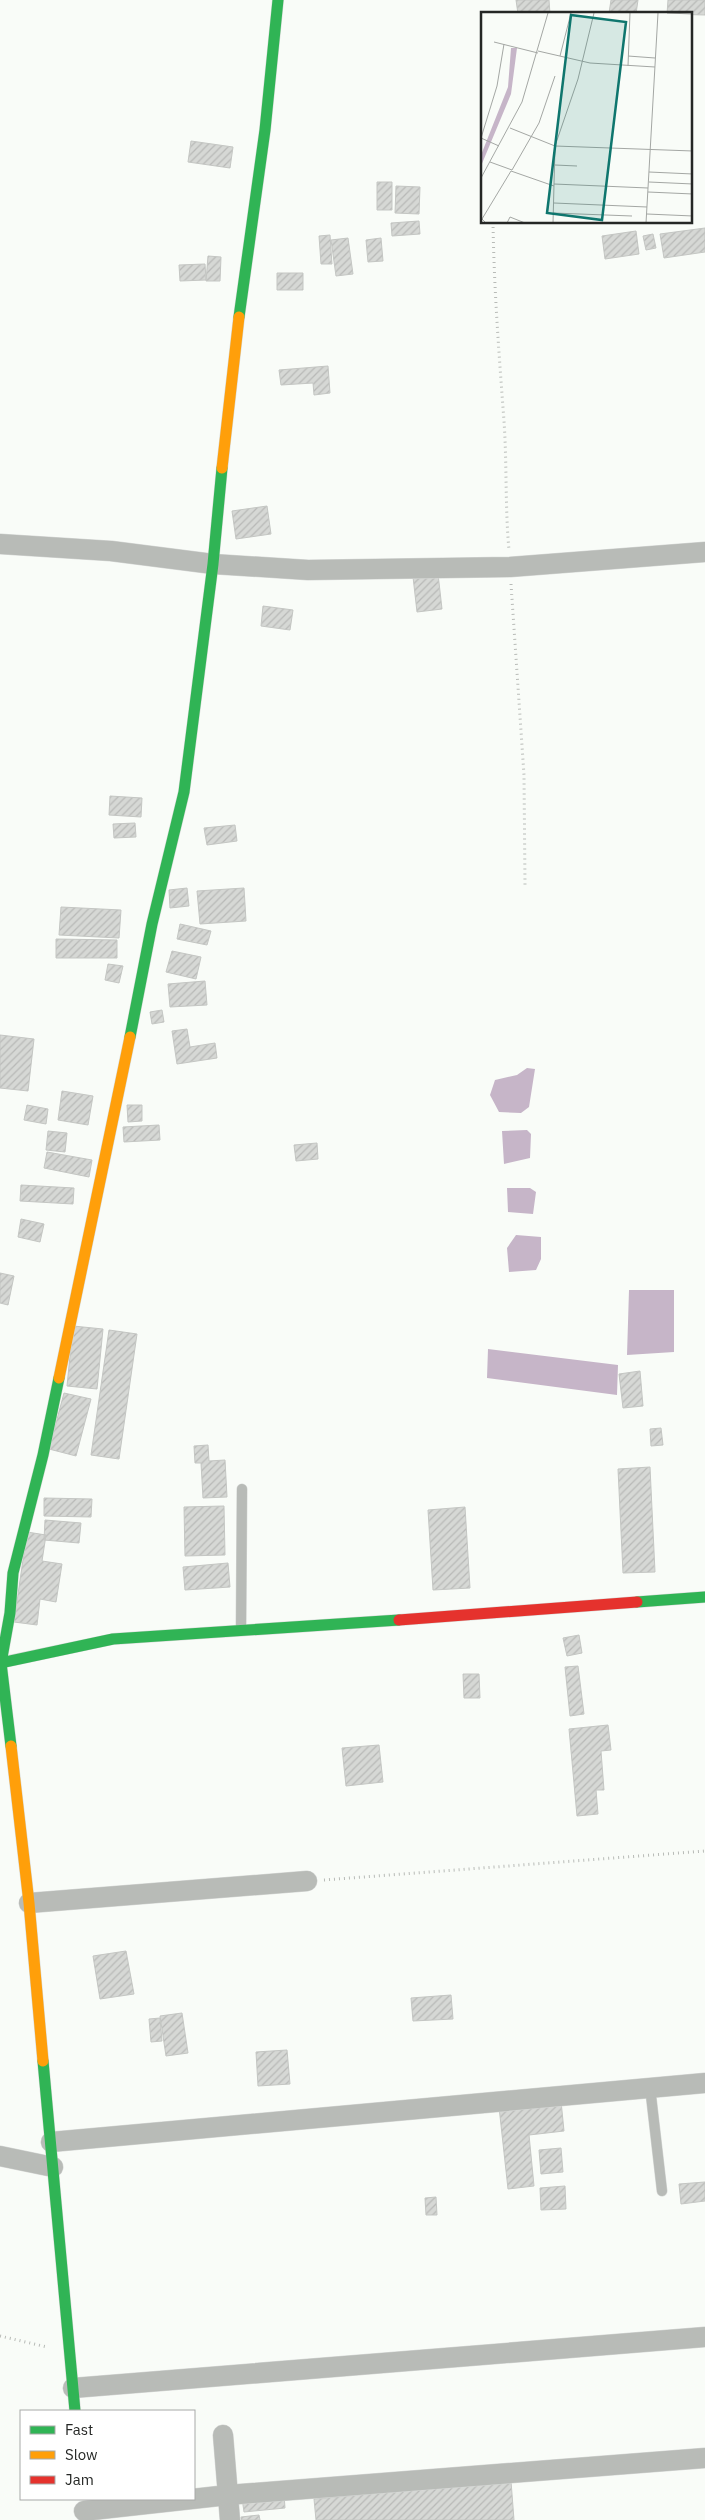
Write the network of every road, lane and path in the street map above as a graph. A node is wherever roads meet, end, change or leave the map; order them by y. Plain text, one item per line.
1 (278, 0) edge
2 (0, 544) edge
3 (705, 552) edge
4 (213, 564) junction
5 (242, 1489) dead end
6 (705, 1597) edge
7 (242, 1632) junction
8 (0, 1663) edge
9 (705, 1850) edge
10 (307, 1881) joint
11 (28, 1903) junction
12 (705, 2083) edge
13 (650, 2087) junction
14 (51, 2142) junction
15 (0, 2156) edge
16 (53, 2167) junction
17 (662, 2192) dead end
18 (0, 2336) edge
19 (705, 2337) edge
20 (69, 2353) junction
21 (72, 2388) junction
22 (75, 2410) edge
23 (223, 2435) dead end
24 (705, 2458) edge
25 (228, 2495) junction
26 (195, 2498) edge
27 (180, 2500) edge
28 (83, 2510) edge
29 (230, 2520) edge

1 - 4 street
2 - 4 street
3 - 4 street
4 - 8 street
5 - 7 lane
6 - 7 street
7 - 8 street
8 - 11 street
9 - 10 path
10 - 11 street
11 - 14 street
12 - 13 street
13 - 14 street
13 - 17 lane
14 - 16 street
15 - 16 street
16 - 20 street
18 - 20 path
19 - 21 street
20 - 21 street
21 - 22 street
23 - 25 street
24 - 25 street
25 - 26 street
25 - 29 street
27 - 28 street

